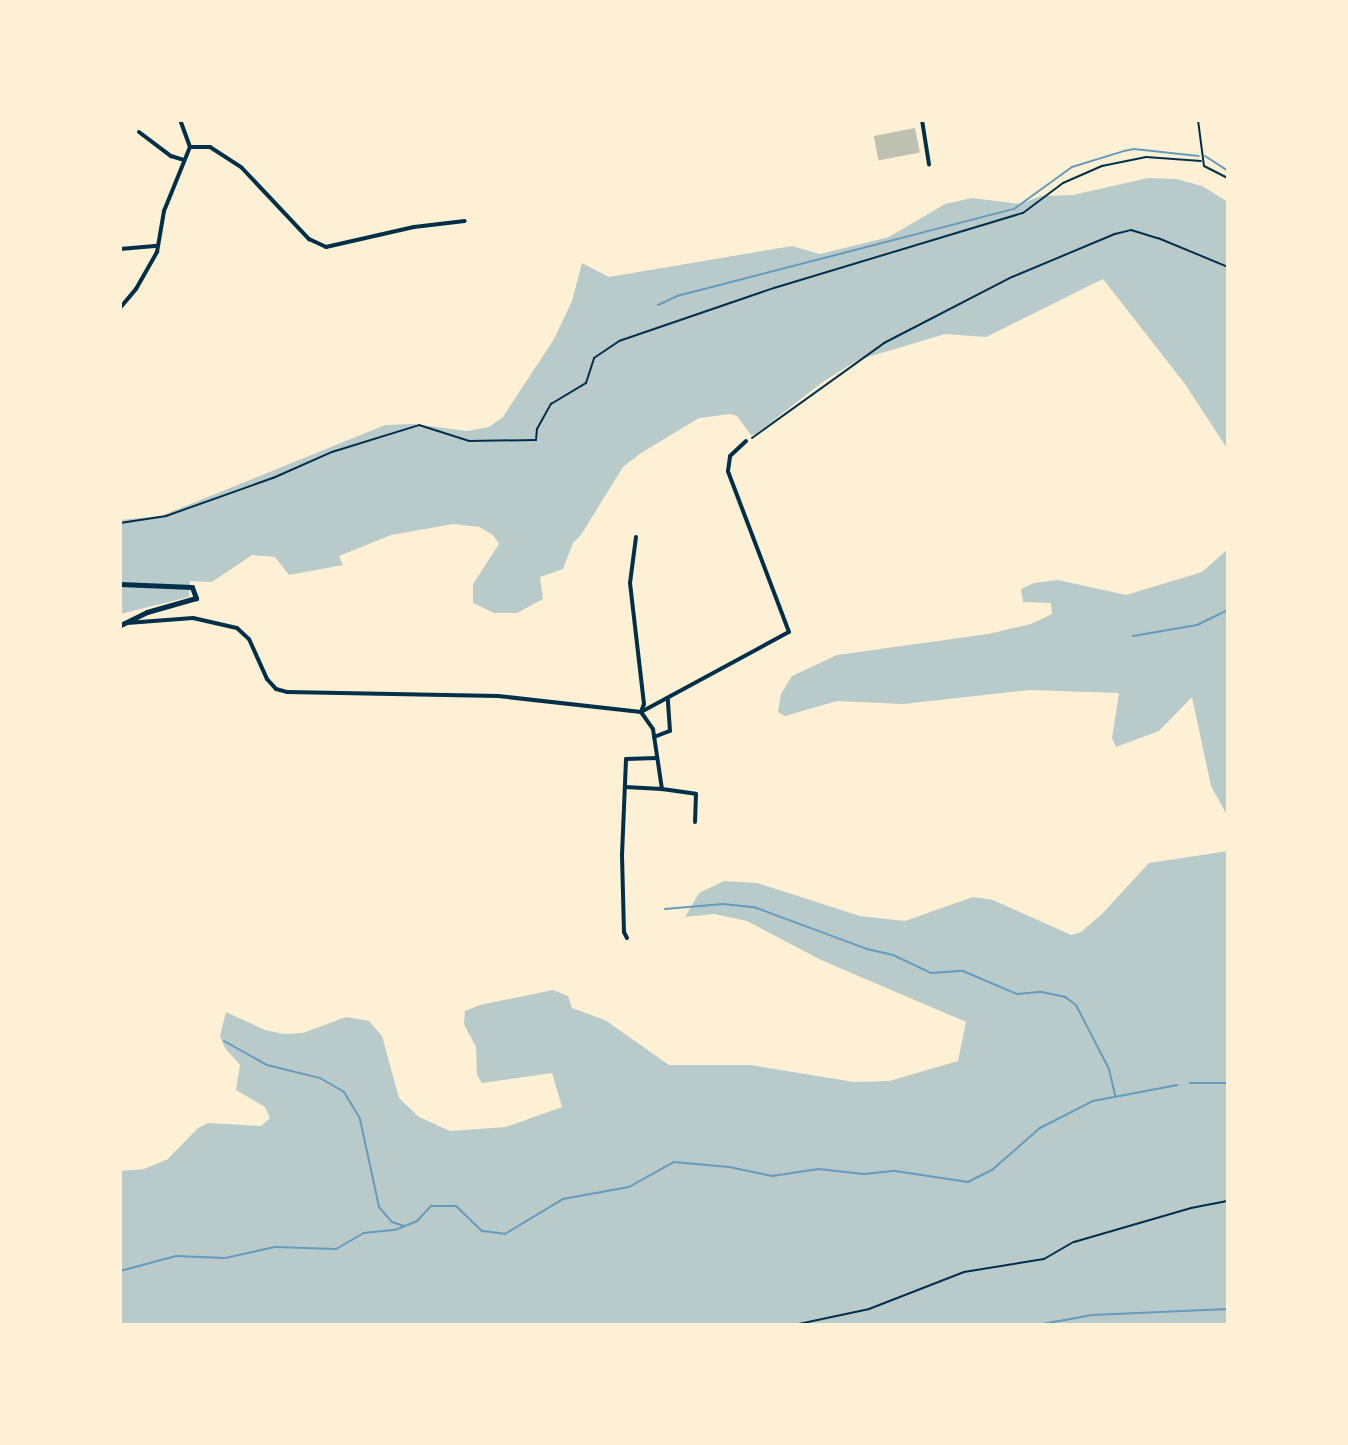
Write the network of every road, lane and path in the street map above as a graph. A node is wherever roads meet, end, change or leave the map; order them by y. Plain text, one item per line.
1 (180, 120) edge
2 (922, 120) edge
3 (1198, 120) edge
4 (139, 132) dead end
5 (153, 132) dead end
6 (149, 141) junction
7 (190, 147) junction
8 (184, 160) junction
9 (1201, 161) junction
10 (929, 164) dead end
11 (1228, 178) edge
12 (465, 221) dead end
13 (158, 246) junction
14 (120, 249) edge
15 (1228, 267) edge
16 (120, 308) edge
17 (746, 441) joint
18 (120, 523) edge
19 (636, 537) dead end
20 (120, 584) edge
21 (127, 623) junction
22 (120, 625) edge
23 (668, 699) junction
24 (641, 712) junction
25 (654, 737) junction
26 (657, 758) junction
27 (625, 787) junction
28 (662, 789) junction
29 (695, 822) dead end
30 (627, 938) dead end
31 (1228, 1201) edge
32 (604, 1325) edge
33 (617, 1325) edge
34 (794, 1325) edge

1 - 7 street
2 - 10 street
3 - 9 path
4 - 6 street
5 - 6 street
6 - 8 street
7 - 8 street
7 - 12 street
8 - 13 street
9 - 11 path
9 - 18 path
13 - 14 street
13 - 16 street
15 - 17 path
17 - 23 street
19 - 24 street
20 - 21 street
21 - 22 street
21 - 24 street
23 - 24 street
23 - 25 street
24 - 25 street
25 - 26 street
26 - 27 street
26 - 28 street
27 - 28 street
27 - 30 street
28 - 29 street
31 - 34 path
32 - 33 path

